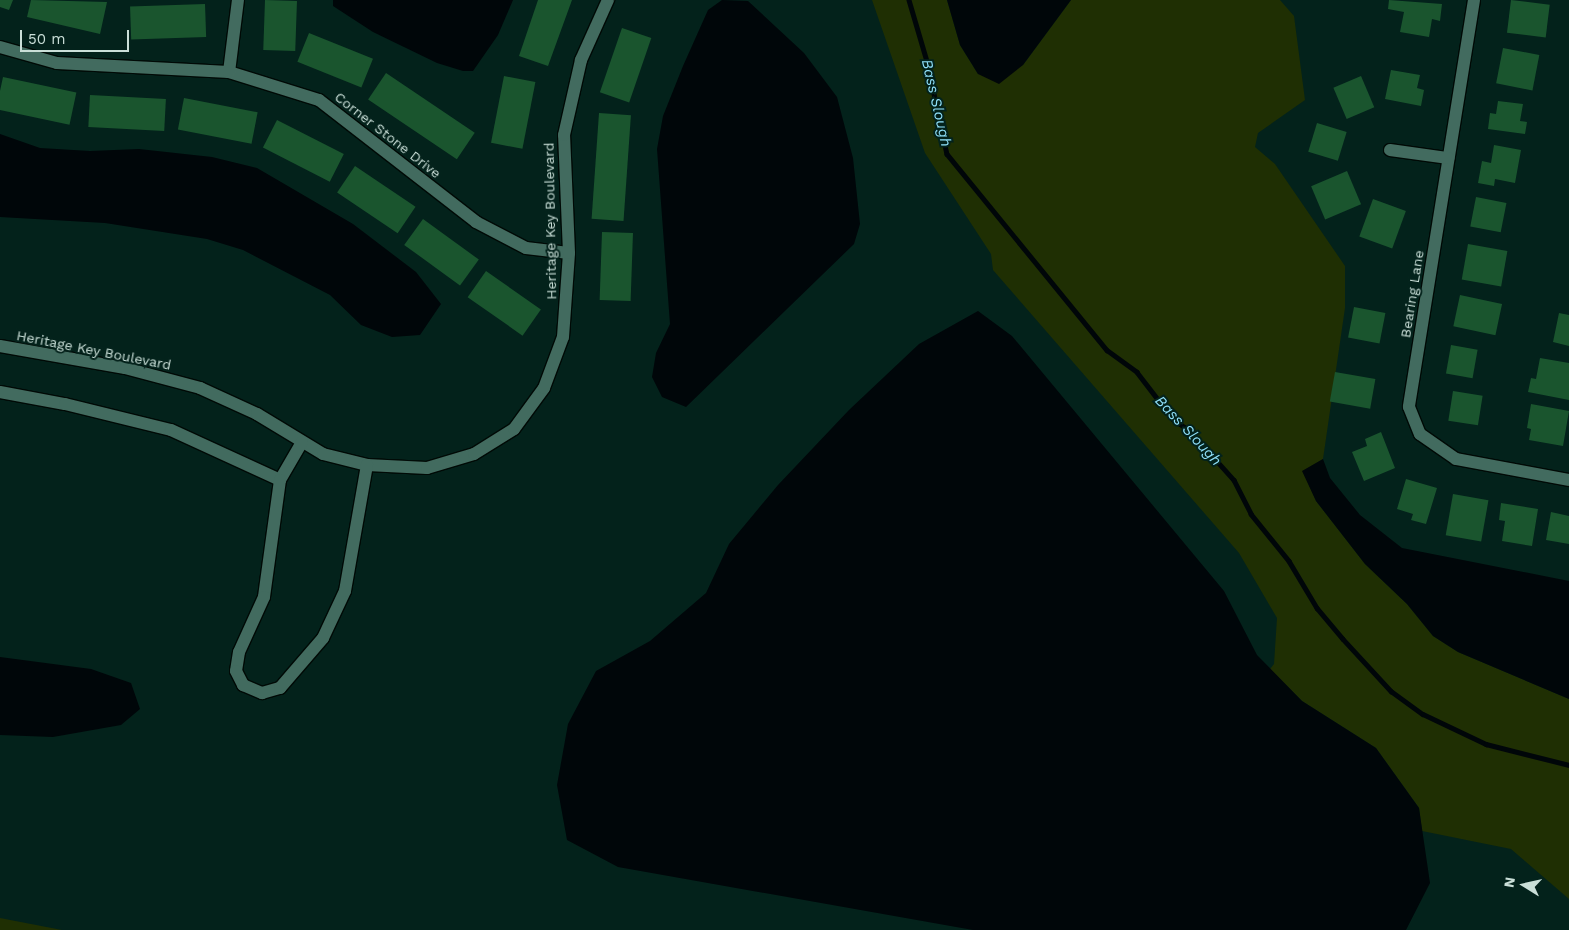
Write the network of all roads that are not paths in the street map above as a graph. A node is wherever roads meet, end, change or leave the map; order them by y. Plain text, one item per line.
1 (238, 0) edge
2 (608, 0) edge
3 (1474, 0) edge
4 (0, 47) edge
5 (229, 72) junction
6 (1390, 150) dead end
7 (1448, 158) junction
8 (569, 254) junction
9 (0, 346) edge
10 (0, 392) edge
11 (302, 442) junction
12 (367, 465) junction
13 (280, 480) junction
14 (1569, 480) edge

1 - 5 street
2 - 8 street, Heritage Key Boulevard
3 - 7 street, Bearing Lane
4 - 5 street, Corner Stone Drive
5 - 8 street, Corner Stone Drive
6 - 7 street
7 - 14 street, Bearing Lane
8 - 12 street, Heritage Key Boulevard
9 - 11 street, Heritage Key Boulevard
10 - 13 street
11 - 12 street, Heritage Key Boulevard
11 - 13 street
12 - 13 street

